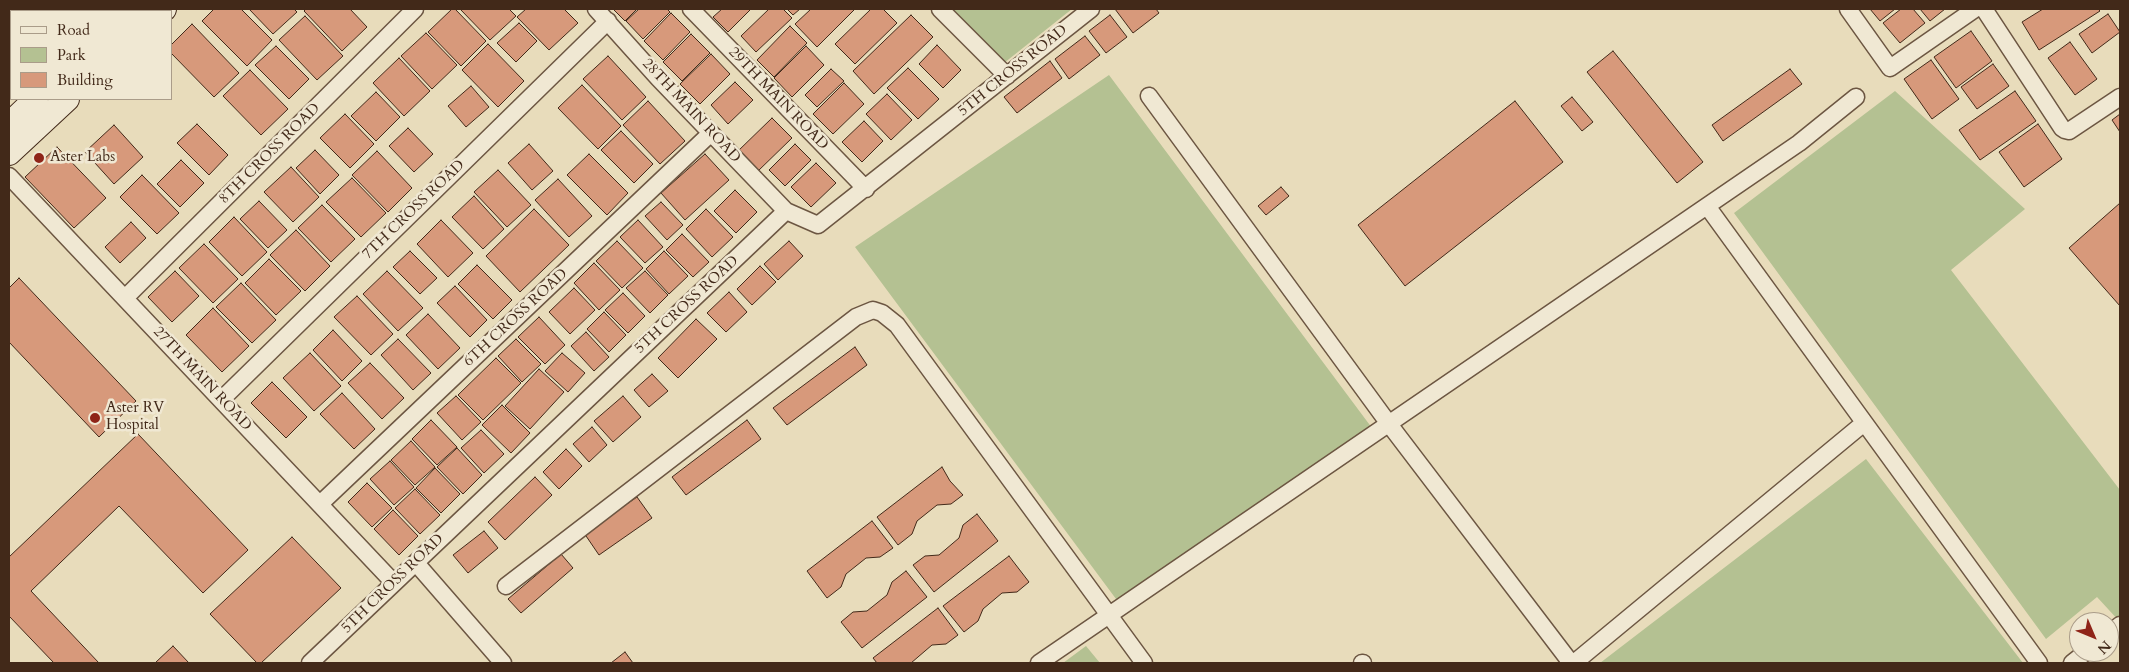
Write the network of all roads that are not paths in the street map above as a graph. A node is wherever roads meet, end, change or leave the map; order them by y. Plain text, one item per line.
1 (414, 9) edge
2 (596, 9) edge
3 (691, 9) edge
4 (940, 9) edge
5 (1091, 9) edge
6 (1848, 9) edge
7 (1975, 9) edge
8 (1984, 9) edge
9 (608, 21) junction
10 (1007, 76) junction
11 (1148, 96) dead end
12 (1856, 97) dead end
13 (2120, 97) edge
14 (35, 100) edge
15 (66, 100) edge
16 (9, 125) edge
17 (711, 133) junction
18 (9, 154) edge
19 (9, 176) edge
20 (866, 189) junction
21 (1707, 206) junction
22 (786, 212) junction
23 (125, 298) junction
24 (221, 400) junction
25 (1864, 423) junction
26 (1389, 424) junction
27 (320, 504) junction
28 (416, 563) junction
29 (394, 583) junction
30 (506, 586) dead end
31 (1108, 616) junction
32 (314, 662) edge
33 (503, 663) edge
34 (1039, 663) edge
35 (1144, 663) edge
36 (1572, 663) edge
37 (2038, 663) edge

1 - 23 street, 8TH CROSS ROAD
2 - 9 street, 28TH MAIN ROAD
3 - 20 street, 29TH MAIN ROAD
4 - 10 street
5 - 10 street, 5TH CROSS ROAD
6 - 7 street
8 - 13 street
9 - 17 street, 28TH MAIN ROAD
9 - 24 street, 7TH CROSS ROAD
10 - 20 street, 5TH CROSS ROAD
11 - 26 street
12 - 21 street
14 - 16 main road
15 - 18 main road
17 - 22 street, 28TH MAIN ROAD
17 - 27 street, 6TH CROSS ROAD
19 - 23 street, 27TH MAIN ROAD
20 - 22 street, 5TH CROSS ROAD
21 - 25 street
21 - 26 street
22 - 28 street, 5TH CROSS ROAD
23 - 24 street, 27TH MAIN ROAD
24 - 27 street, 27TH MAIN ROAD
25 - 36 street
25 - 37 street
26 - 31 street
26 - 36 street
27 - 29 street, 27TH MAIN ROAD
28 - 29 street, 5TH CROSS ROAD
28 - 33 street
29 - 32 street, 5TH CROSS ROAD
30 - 31 street
31 - 34 street
31 - 35 street

